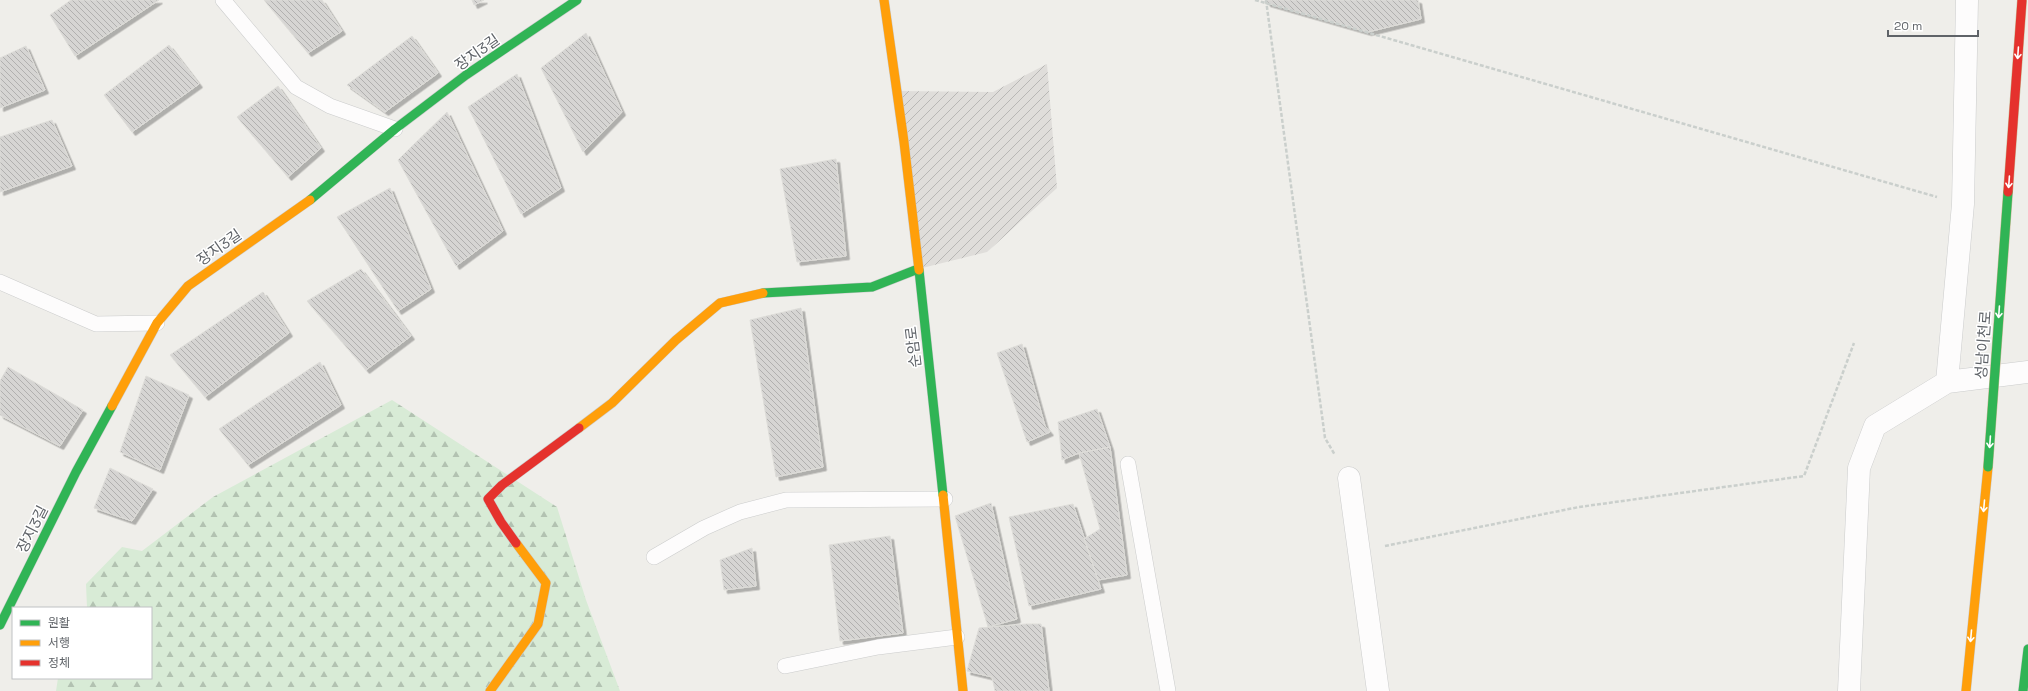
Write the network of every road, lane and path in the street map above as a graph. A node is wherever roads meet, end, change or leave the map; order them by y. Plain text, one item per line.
1 (223, 0) edge
2 (577, 0) edge
3 (884, 0) edge
4 (1255, 0) edge
5 (1968, 0) edge
6 (2022, 0) edge
7 (1267, 1) edge
8 (394, 129) junction
9 (1963, 204) junction
10 (918, 269) junction
11 (0, 282) edge
12 (157, 323) junction
13 (1854, 343) dead end
14 (2028, 372) edge
15 (1947, 382) junction
16 (1128, 464) dead end
17 (1349, 478) joint
18 (945, 499) junction
19 (1359, 551) junction
20 (654, 557) dead end
21 (0, 625) edge
22 (957, 637) junction
23 (2028, 649) edge
24 (785, 666) dead end
25 (490, 691) edge
26 (963, 691) edge
27 (1168, 691) edge
28 (1378, 691) edge
29 (1849, 691) edge
30 (1966, 691) edge
31 (2023, 691) edge

1 - 8 lane
2 - 8 main road, 장지3길
3 - 10 main road, 순암로
4 - 7 path
5 - 9 street
6 -> 30 main road, 성남이천로, bridge
7 - 9 path
7 - 17 path
8 - 12 main road, 장지3길
9 - 15 street
10 - 18 main road, 순암로
10 - 25 main road
11 - 12 lane
12 - 21 main road, 장지3길
13 - 19 path
14 - 15 street
15 - 29 street
16 - 27 lane
17 - 19 street
18 - 20 lane
18 - 22 main road, 순암로
19 - 28 street
22 - 24 lane
22 - 26 main road, 순암로
23 - 31 main road

